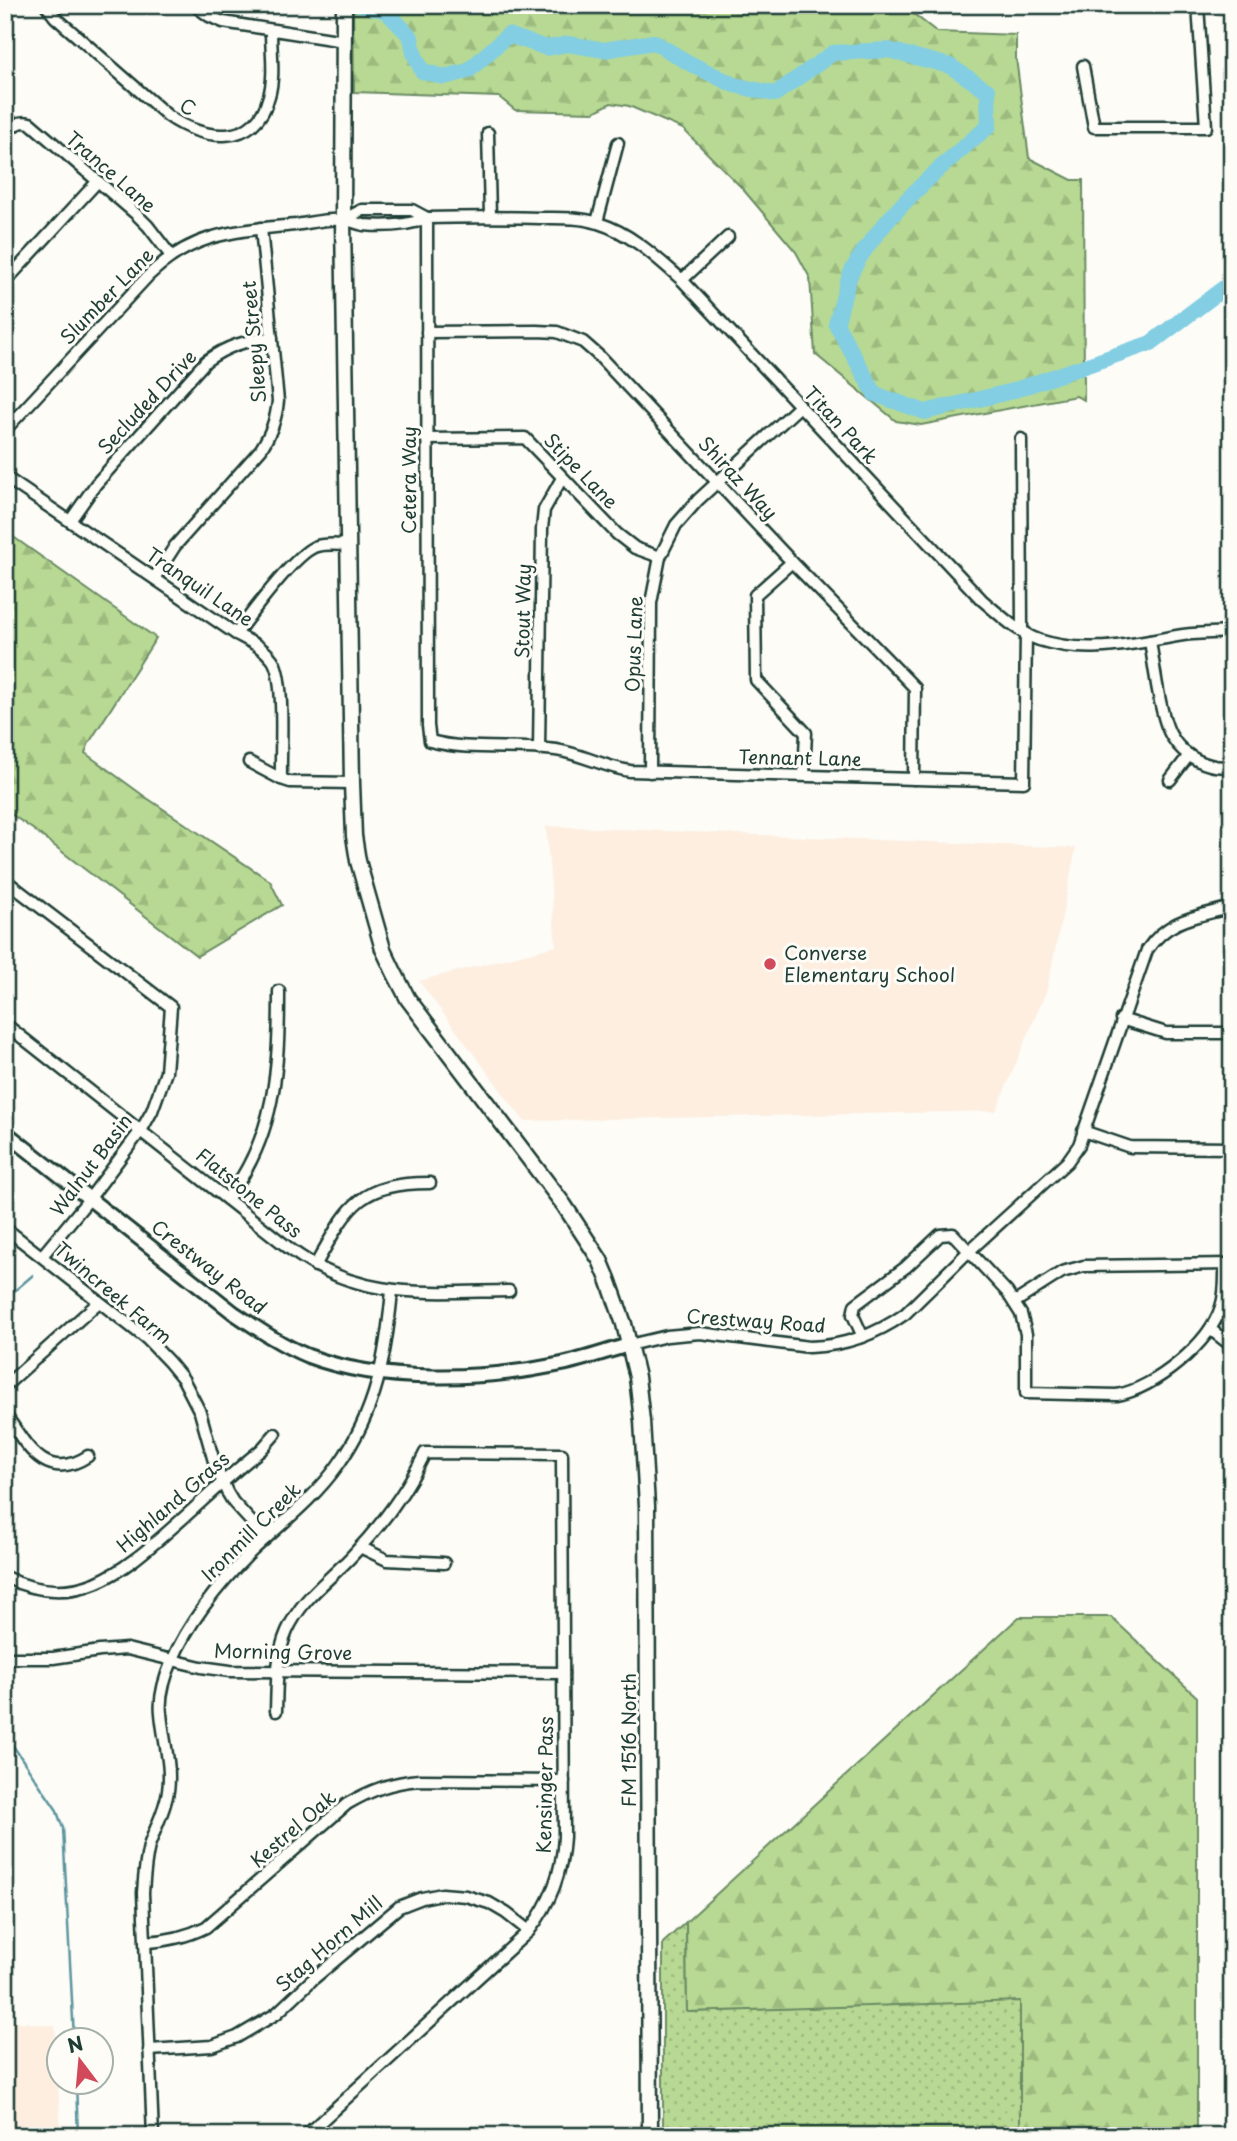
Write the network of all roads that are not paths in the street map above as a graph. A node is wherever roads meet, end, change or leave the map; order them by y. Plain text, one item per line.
1 (46, 5) edge
2 (194, 5) edge
3 (344, 5) edge
4 (1198, 5) edge
5 (271, 31) junction
6 (344, 41) junction
7 (1083, 66) dead end
8 (5, 134) edge
9 (488, 134) dead end
10 (618, 143) dead end
11 (98, 181) junction
12 (489, 216) junction
13 (427, 218) junction
14 (343, 219) junction
15 (597, 222) junction
16 (261, 229) junction
17 (728, 237) dead end
18 (171, 256) junction
19 (682, 280) junction
20 (5, 282) edge
21 (427, 332) junction
22 (272, 338) junction
23 (800, 406) junction
24 (5, 430) edge
25 (426, 439) junction
26 (1021, 439) dead end
27 (5, 477) edge
28 (562, 478) junction
29 (717, 481) junction
30 (70, 521) junction
31 (349, 545) junction
32 (660, 557) junction
33 (792, 562) junction
34 (155, 577) junction
35 (1024, 632) junction
36 (1232, 632) edge
37 (236, 634) junction
38 (1150, 641) junction
39 (430, 741) joint
40 (539, 748) junction
41 (1189, 755) junction
42 (249, 762) dead end
43 (1232, 766) edge
44 (650, 772) junction
45 (804, 775) junction
46 (281, 779) junction
47 (914, 779) junction
48 (1170, 780) dead end
49 (352, 783) junction
50 (5, 880) edge
51 (1232, 907) edge
52 (279, 991) dead end
53 (1121, 1019) junction
54 (5, 1024) edge
55 (1232, 1033) edge
56 (140, 1131) junction
57 (1083, 1131) junction
58 (5, 1132) edge
59 (1232, 1148) edge
60 (430, 1183) dead end
61 (90, 1198) junction
62 (226, 1199) junction
63 (5, 1228) edge
64 (968, 1252) junction
65 (42, 1256) junction
66 (1228, 1264) edge
67 (315, 1266) junction
68 (392, 1291) junction
69 (509, 1291) dead end
70 (99, 1302) junction
71 (1015, 1302) junction
72 (1210, 1329) junction
73 (863, 1337) junction
74 (629, 1345) junction
75 (1232, 1346) edge
76 (380, 1373) junction
77 (5, 1386) edge
78 (5, 1414) edge
79 (275, 1434) dead end
80 (88, 1457) dead end
81 (223, 1483) junction
82 (266, 1538) junction
83 (360, 1547) junction
84 (444, 1563) dead end
85 (5, 1577) edge
86 (5, 1658) edge
87 (172, 1661) junction
88 (277, 1671) junction
89 (563, 1673) junction
90 (276, 1711) dead end
91 (564, 1781) junction
92 (529, 1931) junction
93 (145, 1942) junction
94 (149, 2050) junction
95 (153, 2136) edge
96 (305, 2136) edge
97 (650, 2136) edge

1 - 5 street, C
2 - 5 street
3 - 6 main road, FM 1516 North
4 - 7 street
5 - 6 street
6 - 14 main road, FM 1516 North
8 - 11 street, Trance Lane
9 - 12 street
10 - 15 street
11 - 18 street, Trance Lane
11 - 20 street
12 - 13 street, Titan Park
12 - 15 street, Titan Park
13 - 14 street
13 - 14 street
13 - 21 street, Cetera Way
14 - 16 street, Slumber Lane
14 - 31 main road, FM 1516 North
15 - 19 street, Titan Park
16 - 18 street, Slumber Lane
16 - 22 street, Sleepy Street
17 - 19 street
18 - 24 street, Slumber Lane
19 - 23 street, Titan Park
21 - 25 street, Cetera Way
21 - 29 street, Shiraz Way
22 - 30 street, Secluded Drive
22 - 34 street, Sleepy Street
23 - 29 street, Opus Lane
23 - 35 street, Titan Park
25 - 28 street, Stipe Lane
25 - 39 street, Cetera Way
26 - 35 street
27 - 30 street, Tranquil Lane
28 - 32 street, Stipe Lane
28 - 40 street, Stout Way
29 - 32 street, Opus Lane
29 - 33 street, Shiraz Way
30 - 34 street, Tranquil Lane
31 - 37 street
31 - 49 main road, FM 1516 North
32 - 44 street, Opus Lane
33 - 45 street
33 - 47 street, Shiraz Way
34 - 37 street, Tranquil Lane
35 - 38 street, Titan Park
35 - 47 street, Tennant Lane
36 - 38 street, Titan Park
37 - 46 street, Tranquil Lane
38 - 41 street
39 - 40 street, Tennant Lane
40 - 44 street, Tennant Lane
41 - 43 street
41 - 48 street
42 - 46 street
44 - 45 street, Tennant Lane
45 - 47 street, Tennant Lane
46 - 49 street
49 - 74 main road, FM 1516 North
50 - 56 street, Walnut Basin
51 - 53 street, Crestway Road
52 - 62 street
53 - 55 street
53 - 57 street, Crestway Road
54 - 56 street, Flatstone Pass
56 - 61 street, Walnut Basin
56 - 62 street, Flatstone Pass
57 - 59 street
57 - 64 street, Crestway Road
58 - 61 street, Crestway Road
60 - 67 street
61 - 65 street, Walnut Basin
61 - 76 street, Crestway Road
62 - 67 street, Flatstone Pass
63 - 65 street, Twincreek Farm
64 - 71 street
64 - 73 street, Crestway Road
64 - 73 street
65 - 70 street, Twincreek Farm
66 - 71 street
66 - 72 street
67 - 68 street, Flatstone Pass
68 - 69 street, Flatstone Pass
68 - 76 street, Ironmill Creek
70 - 77 street
70 - 81 street, Twincreek Farm
71 - 72 street
72 - 75 street
73 - 74 street, Crestway Road
74 - 76 street, Crestway Road
74 - 97 main road, FM 1516 North
76 - 82 street, Ironmill Creek
78 - 80 street
79 - 81 street, Highland Grass
81 - 82 street, Twincreek Farm
81 - 85 street, Highland Grass
82 - 87 street, Ironmill Creek
83 - 84 street
83 - 88 street
83 - 89 street, Kensinger Pass
86 - 87 street, Morning Grove
87 - 88 street, Morning Grove
87 - 93 street, Ironmill Creek
88 - 89 street, Morning Grove
88 - 90 street
89 - 91 street, Kensinger Pass
91 - 92 street, Kensinger Pass
91 - 93 street, Kestrel Oak
92 - 94 street, Stag Horn Mill
92 - 96 street, Kensinger Pass
93 - 94 street, Ironmill Creek
94 - 95 street, Ironmill Creek

